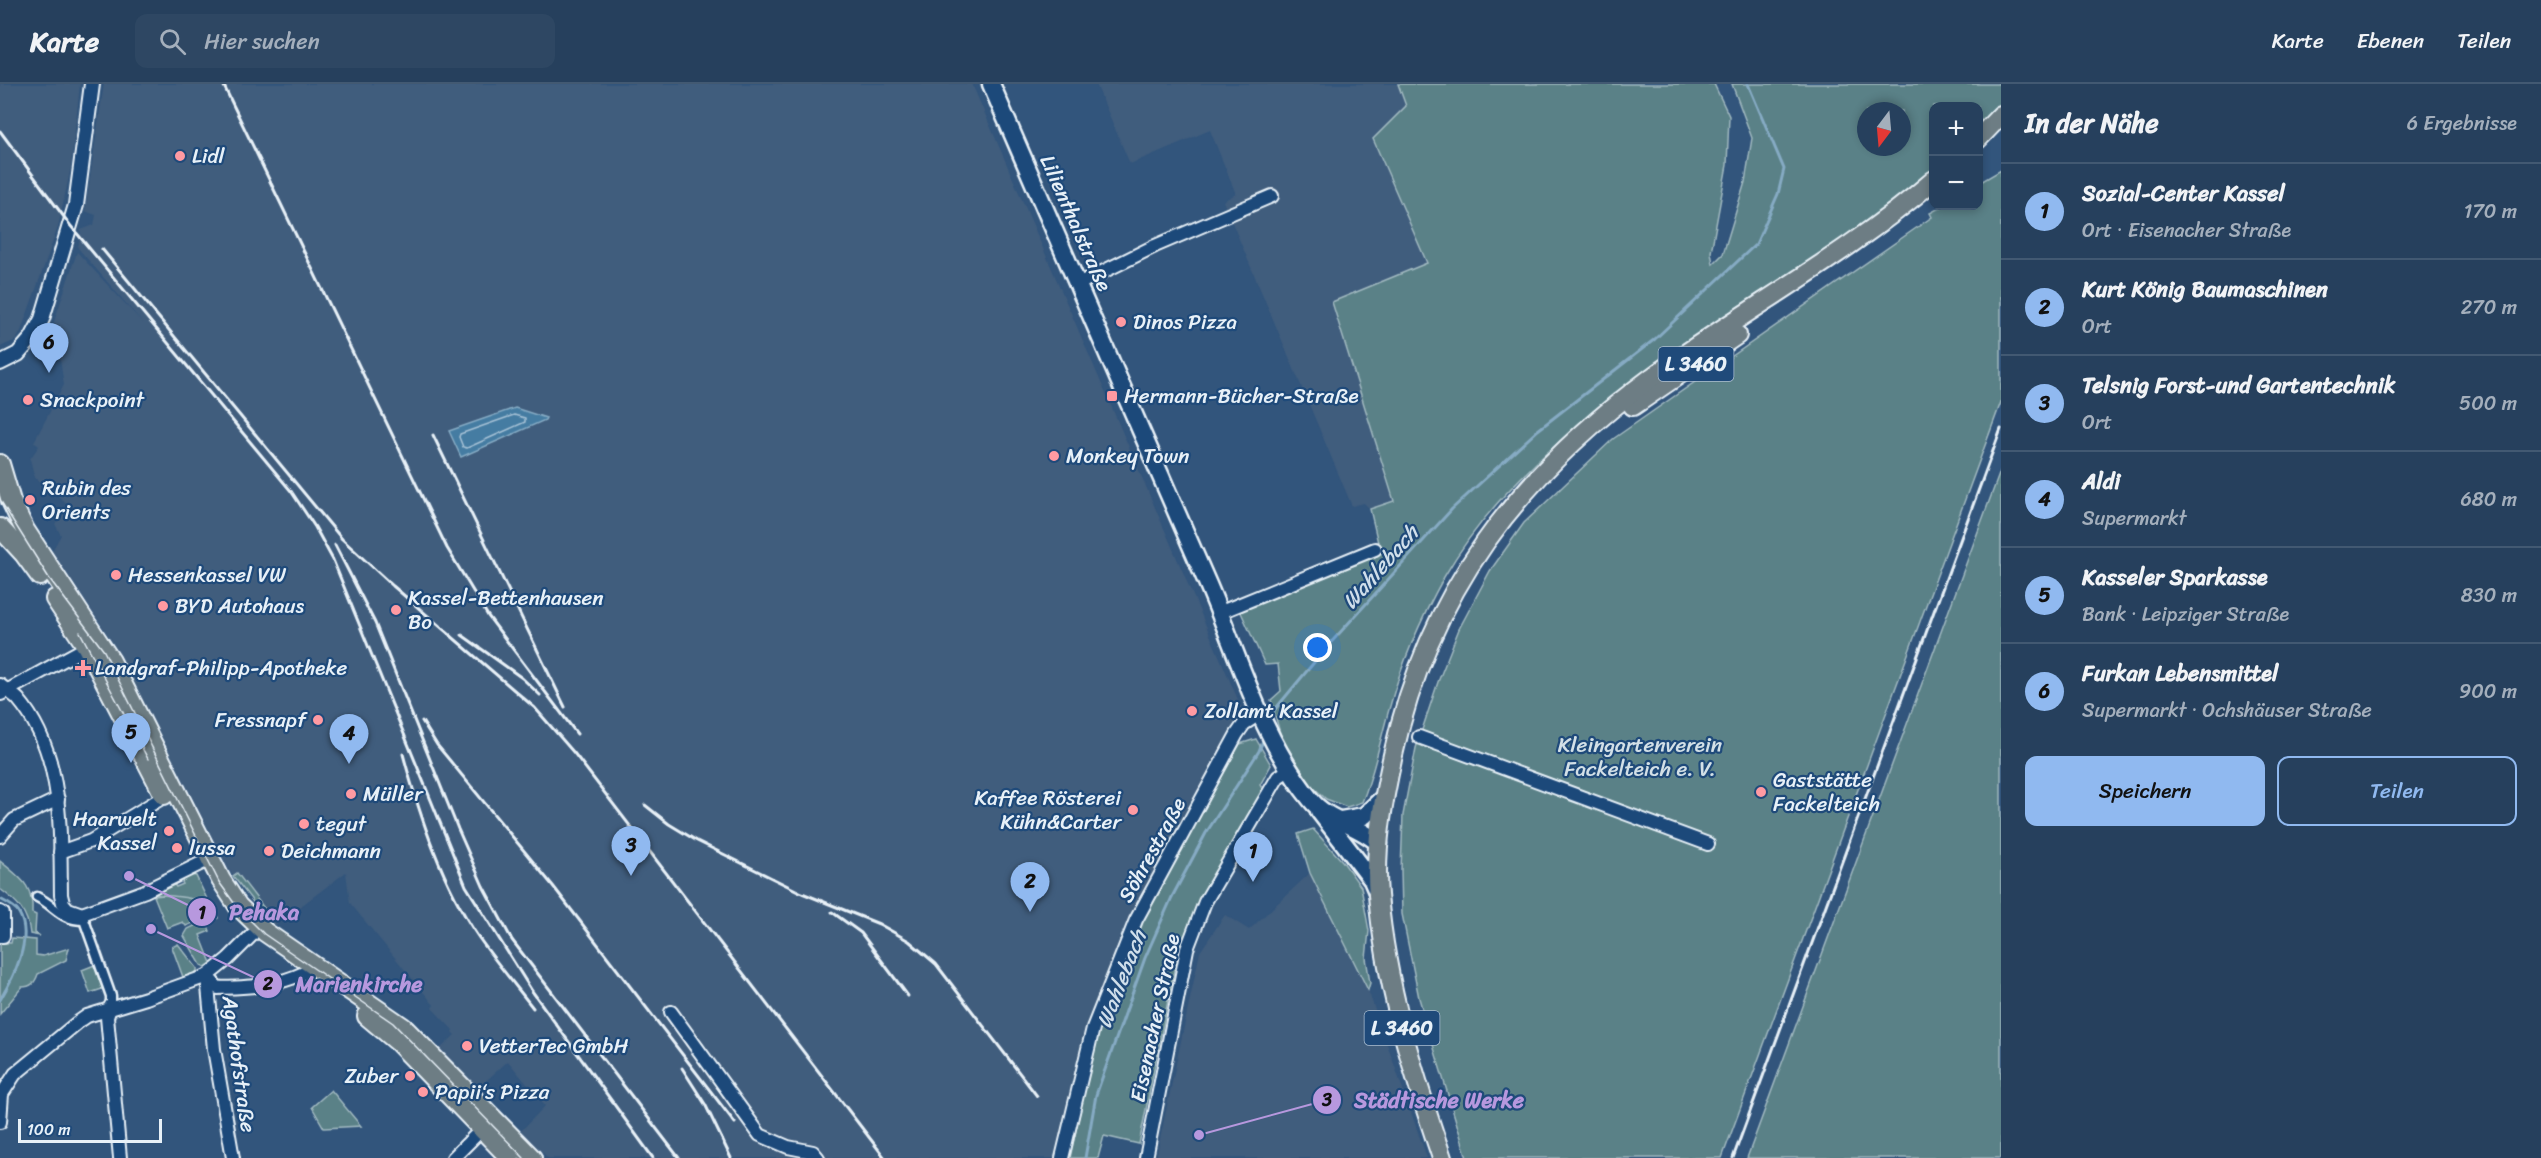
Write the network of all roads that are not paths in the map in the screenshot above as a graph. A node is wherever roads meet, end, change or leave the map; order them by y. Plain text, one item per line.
1 (92, 84) edge
2 (991, 84) edge
3 (2001, 116) edge
4 (2001, 130) edge
5 (1983, 134) edge
6 (1983, 148) edge
7 (1929, 184) edge
8 (1272, 196) dead end
9 (1929, 198) edge
10 (1078, 284) junction
11 (0, 363) edge
12 (0, 464) edge
13 (0, 528) edge
14 (1375, 549) dead end
15 (1221, 612) junction
16 (92, 643) junction
17 (2, 690) edge
18 (1265, 722) junction
19 (1419, 737) dead end
20 (1289, 770) junction
21 (165, 796) junction
22 (1384, 797) junction
23 (58, 799) junction
24 (1313, 803) junction
25 (1341, 820) junction
26 (0, 836) edge
27 (1341, 842) junction
28 (1708, 844) dead end
29 (1384, 851) junction
30 (60, 852) junction
31 (205, 862) junction
32 (1378, 894) junction
33 (37, 897) dead end
34 (0, 912) edge
35 (83, 917) junction
36 (256, 931) junction
37 (0, 936) edge
38 (304, 973) junction
39 (207, 976) junction
40 (111, 1007) junction
41 (671, 1012) dead end
42 (0, 1122) edge
43 (482, 1129) junction
44 (120, 1158) edge
45 (233, 1158) edge
46 (453, 1158) edge
47 (510, 1158) edge
48 (532, 1158) edge
49 (818, 1158) edge
50 (1062, 1158) edge
51 (1146, 1158) edge
52 (1443, 1158) edge
53 (1454, 1158) edge

1 - 11 street
2 - 10 main road, Lilienthalstraße
3 - 5 main road
4 - 6 main road
7 - 22 main road, L 3460
8 - 10 street
9 - 29 main road, L 3460
10 - 15 main road, Lilienthalstraße
12 - 16 main road
13 - 16 main road
14 - 15 street
15 - 18 main road, Lilienthalstraße
16 - 17 street
16 - 21 main road
16 - 31 main road
17 - 23 street
18 - 20 main road, Lilienthalstraße
18 - 50 street, Söhrestraße
19 - 28 street
20 - 24 main road, Lilienthalstraße
20 - 51 street, Eisenacher Straße
21 - 30 street
21 - 31 main road
22 - 25 main road
22 - 29 main road, L 3460
23 - 26 street
23 - 30 street
24 - 25 main road, Lilienthalstraße
24 - 27 main road
25 - 29 main road, Lilienthalstraße
27 - 29 main road
27 - 32 main road
29 - 32 main road, L 3460
29 - 53 main road, L 3460
30 - 35 street
31 - 35 street
31 - 36 main road
32 - 52 main road, L 3460
33 - 35 street
34 - 37 street
35 - 40 street
36 - 38 main road
36 - 39 street
36 - 48 main road
38 - 39 street
38 - 43 main road
39 - 40 street
39 - 45 street, Agathofstraße
40 - 42 street
40 - 44 street
41 - 49 street
43 - 46 street
43 - 47 main road

